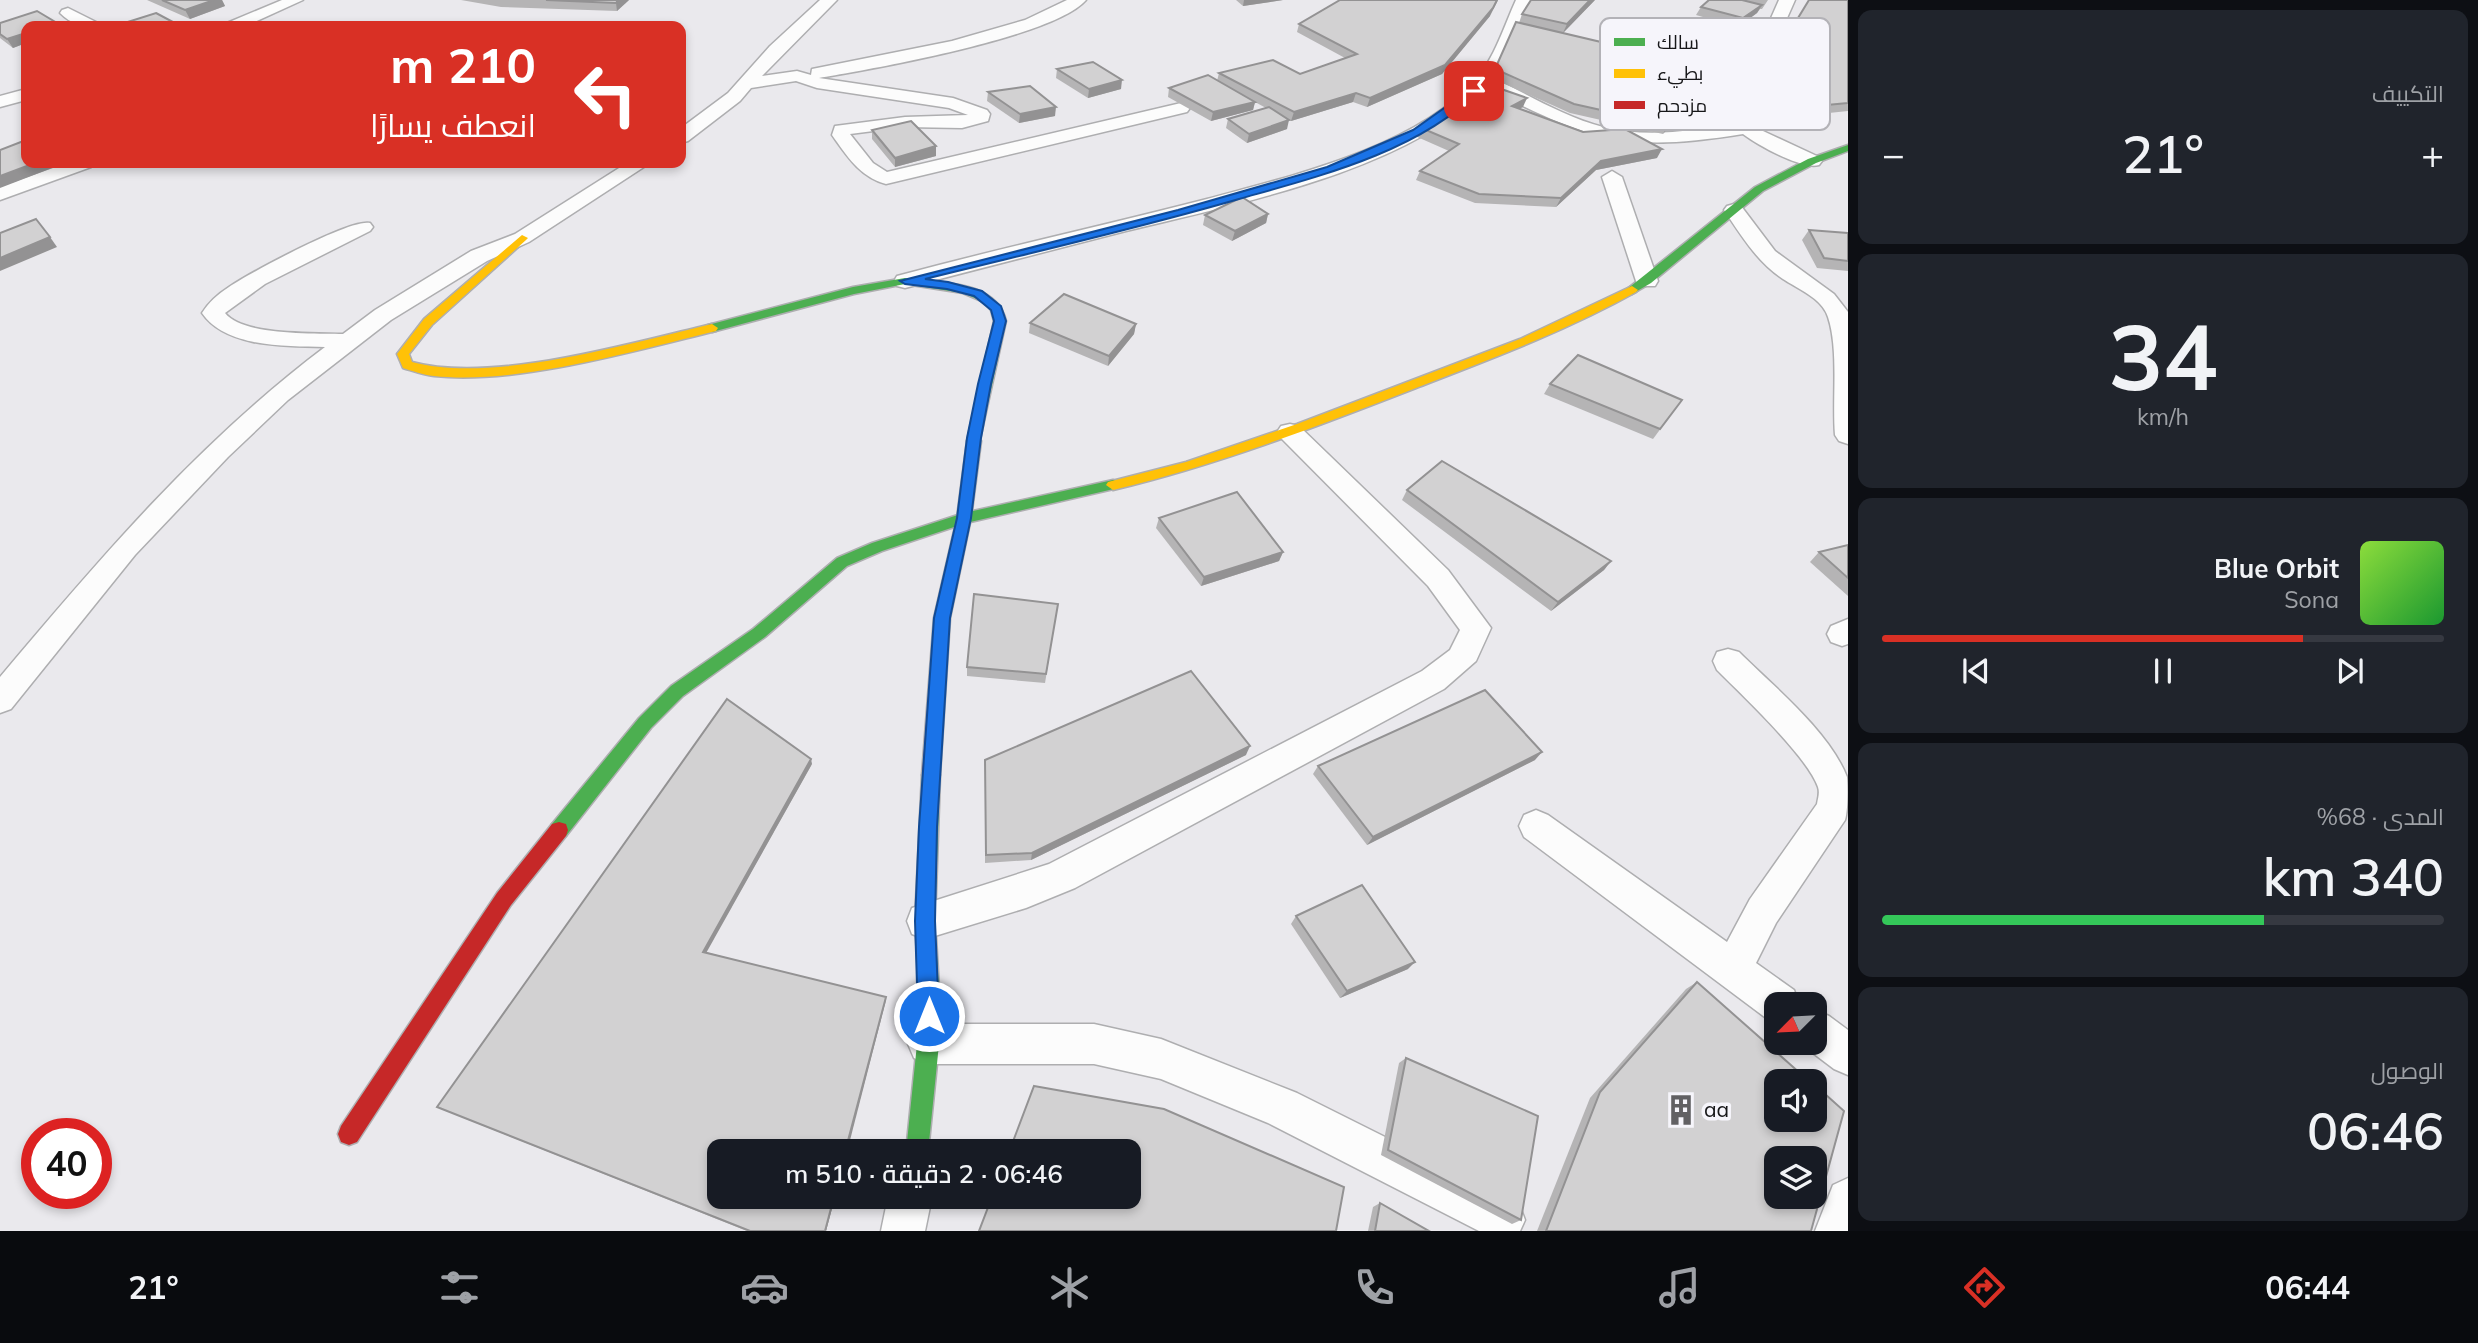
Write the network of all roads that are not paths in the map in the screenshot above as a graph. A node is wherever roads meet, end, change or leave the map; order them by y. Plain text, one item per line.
1 (295, 0) edge
2 (302, 0) edge
3 (829, 0) edge
4 (1078, 0) edge
5 (1524, 0) edge
6 (1787, 0) edge
7 (68, 13) dead end
8 (1779, 18) edge
9 (83, 21) edge
10 (245, 21) edge
11 (797, 76) junction
12 (1485, 80) junction
13 (746, 84) junction
14 (21, 96) edge
15 (0, 102) edge
16 (1181, 108) edge
17 (962, 123) junction
18 (1732, 130) edge
19 (1750, 130) edge
20 (686, 134) edge
21 (1025, 145) junction
22 (1848, 148) edge
23 (1812, 161) junction
24 (70, 168) edge
25 (632, 168) edge
26 (1612, 177) dead end
27 (0, 194) edge
28 (1734, 210) junction
29 (363, 227) dead end
30 (522, 238) junction
31 (905, 281) junction
32 (1647, 281) junction
33 (350, 341) junction
34 (1290, 432) junction
35 (1848, 435) edge
36 (964, 518) junction
37 (1728, 661) dead end
38 (0, 700) edge
39 (1535, 826) dead end
40 (925, 921) junction
41 (1733, 969) junction
42 (1764, 992) edge
43 (1827, 1039) edge
44 (928, 1044) junction
45 (1848, 1055) edge
46 (349, 1134) dead end
47 (918, 1139) edge
48 (1848, 1200) edge
49 (908, 1209) edge
50 (1503, 1220) edge
51 (903, 1231) edge
52 (1837, 1231) edge

1 - 2 street
1 - 10 street
3 - 13 street
4 - 11 street
5 - 12 street
6 - 8 street
7 - 9 street
11 - 13 street
11 - 17 street
12 - 18 street
12 - 31 street
13 - 20 street
14 - 15 street
16 - 21 street
17 - 21 street
17 - 21 street
19 - 23 street
22 - 23 street
23 - 28 street
24 - 27 street
25 - 30 street
26 - 32 street
28 - 32 street
28 - 35 street
29 - 33 street
30 - 31 street
30 - 33 street
31 - 36 street
32 - 34 street
33 - 38 street
34 - 36 street
34 - 40 street
36 - 40 street
36 - 46 street
37 - 41 street
39 - 41 street
40 - 44 street
41 - 42 street
43 - 45 street
44 - 47 street
44 - 50 street
48 - 52 street
49 - 51 street

